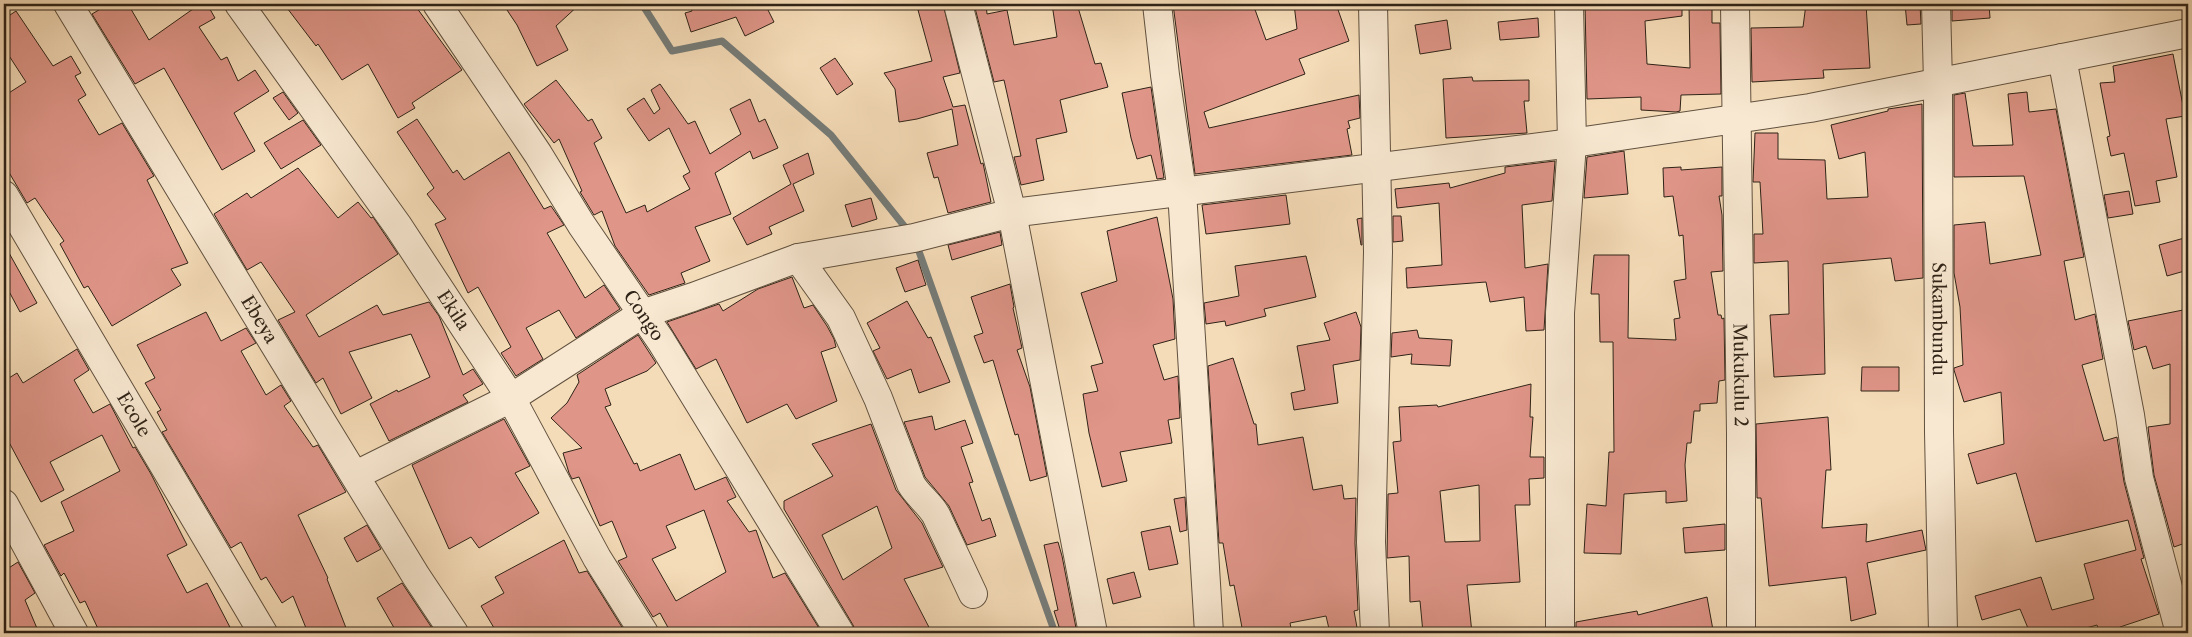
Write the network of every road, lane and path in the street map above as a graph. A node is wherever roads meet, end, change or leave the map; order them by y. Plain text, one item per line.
1 (68, 4) edge
2 (238, 4) edge
3 (437, 4) edge
4 (958, 4) edge
5 (1157, 4) edge
6 (1373, 4) edge
7 (1569, 4) edge
8 (1735, 4) edge
9 (1936, 4) edge
10 (2188, 33) edge
11 (2062, 58) junction
12 (1938, 83) junction
13 (1736, 117) junction
14 (1572, 143) junction
15 (1377, 167) junction
16 (1182, 191) junction
17 (4, 196) edge
18 (1012, 212) junction
19 (798, 258) junction
20 (642, 314) junction
21 (511, 398) junction
22 (356, 475) junction
23 (4, 504) edge
24 (973, 594) dead end
25 (74, 633) edge
26 (263, 633) edge
27 (454, 633) edge
28 (644, 633) edge
29 (840, 633) edge
30 (1093, 633) edge
31 (1209, 633) edge
32 (1375, 633) edge
33 (1560, 633) edge
34 (1741, 633) edge
35 (1943, 633) edge
36 (2180, 633) edge

1 - 22 street, Ebeya
2 - 21 street, Ekila
3 - 20 street, Congo
4 - 18 street
5 - 16 street
6 - 15 street
7 - 14 street
8 - 13 street, Mukukulu 2
9 - 12 street, Sukambundu
10 - 11 street
11 - 12 street
11 - 36 street
12 - 13 street
12 - 35 street, Sukambundu
13 - 14 street
13 - 34 street, Mukukulu 2
14 - 15 street
14 - 33 street
15 - 16 street
15 - 32 street
16 - 18 street
16 - 31 street
17 - 26 street, Ecole
18 - 19 street
18 - 30 street
19 - 20 street
19 - 24 street
20 - 21 street
20 - 29 street, Congo
21 - 22 street
21 - 28 street, Ekila
22 - 27 street, Ebeya
23 - 25 street

